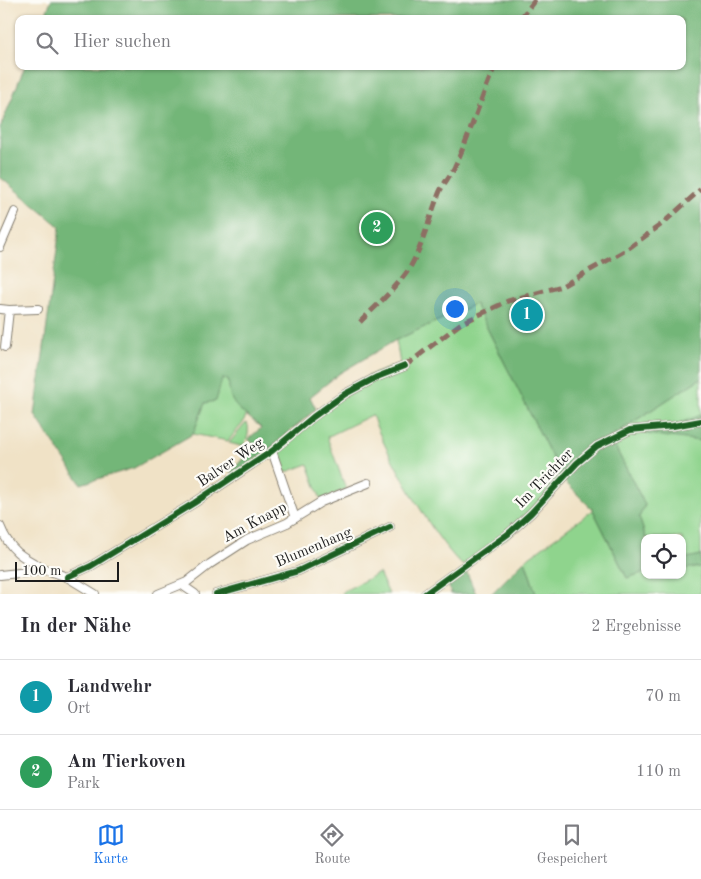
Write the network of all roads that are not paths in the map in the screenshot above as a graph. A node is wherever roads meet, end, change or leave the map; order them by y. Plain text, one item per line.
1 (15, 212) dead end
2 (0, 247) edge
3 (0, 309) edge
4 (38, 309) dead end
5 (9, 310) junction
6 (5, 347) dead end
7 (406, 366) dead end
8 (701, 421) edge
9 (272, 451) junction
10 (368, 483) dead end
11 (295, 518) junction
12 (0, 526) edge
13 (390, 527) dead end
14 (47, 570) junction
15 (0, 575) edge
16 (67, 577) junction
17 (182, 585) junction
18 (95, 594) edge
19 (158, 594) edge
20 (195, 594) edge
21 (216, 594) edge
22 (425, 594) edge

1 - 2 street
3 - 5 street
4 - 5 street
5 - 6 street
7 - 9 street, Balver Weg
8 - 22 street, Im Trichter
9 - 11 street
9 - 16 street, Balver Weg
10 - 11 street, Am Knapp
11 - 17 street, Am Knapp
12 - 14 street
13 - 21 street, Blumenhang
14 - 15 street
14 - 16 street
16 - 18 street
17 - 19 street, Am Knapp
17 - 20 street

